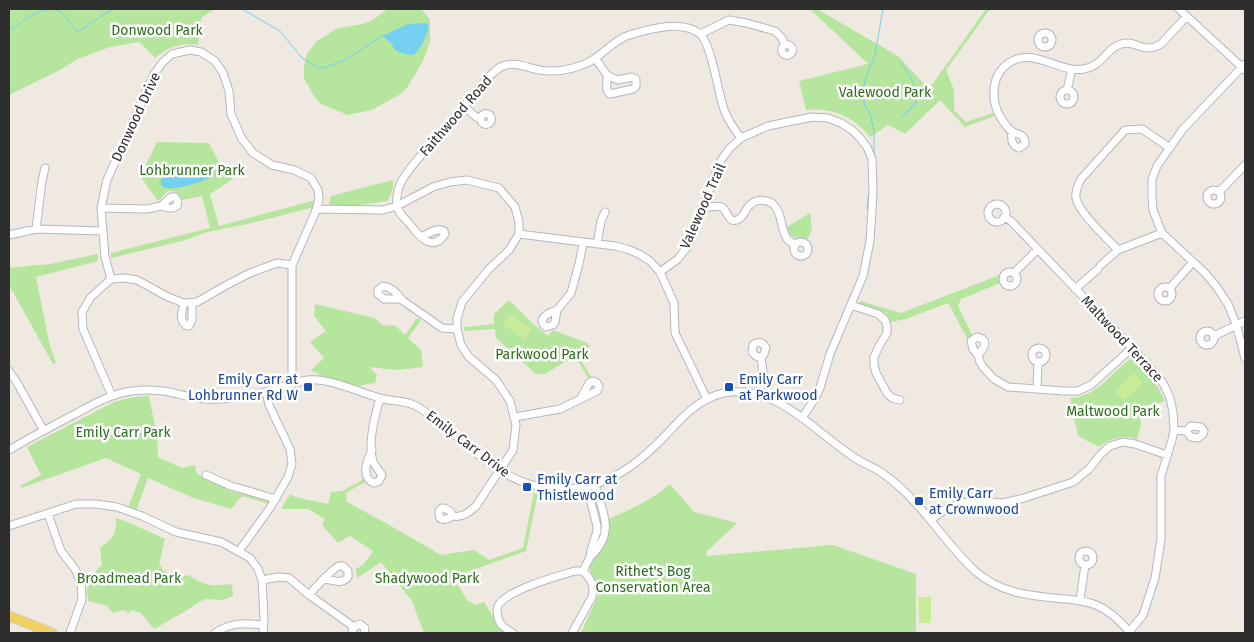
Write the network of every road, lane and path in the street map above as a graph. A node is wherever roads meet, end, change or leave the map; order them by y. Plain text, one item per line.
1 (1179, 9) edge
2 (1187, 16) junction
3 (700, 34) junction
4 (785, 45) dead end
5 (1043, 47) dead end
6 (595, 58) junction
7 (1040, 60) junction
8 (1244, 67) edge
9 (1072, 69) junction
10 (607, 75) junction
11 (1068, 90) dead end
12 (464, 106) junction
13 (480, 118) dead end
14 (1012, 132) dead end
15 (741, 138) junction
16 (1170, 148) junction
17 (1245, 165) edge
18 (45, 168) dead end
19 (399, 188) junction
20 (1219, 192) dead end
21 (410, 199) junction
22 (161, 206) dead end
23 (397, 206) junction
24 (703, 207) junction
25 (101, 208) junction
26 (316, 210) junction
27 (605, 212) dead end
28 (1004, 217) dead end
29 (36, 229) junction
30 (104, 231) junction
31 (1162, 233) junction
32 (518, 234) junction
33 (9, 235) edge
34 (421, 237) dead end
35 (583, 243) junction
36 (597, 244) junction
37 (795, 245) dead end
38 (1038, 249) junction
39 (1118, 250) junction
40 (1193, 262) junction
41 (292, 265) junction
42 (660, 272) junction
43 (1014, 273) dead end
44 (111, 279) junction
45 (1170, 288) dead end
46 (1076, 289) junction
47 (402, 300) dead end
48 (851, 305) junction
49 (557, 310) dead end
50 (1245, 321) edge
51 (1236, 324) junction
52 (457, 329) junction
53 (1214, 336) dead end
54 (1132, 348) junction
55 (978, 355) dead end
56 (761, 358) dead end
57 (1245, 358) edge
58 (1038, 363) dead end
59 (9, 371) edge
60 (292, 384) junction
61 (1037, 389) junction
62 (266, 392) junction
63 (759, 395) junction
64 (112, 396) junction
65 (380, 398) junction
66 (581, 398) dead end
67 (708, 399) junction
68 (900, 400) dead end
69 (515, 417) junction
70 (802, 418) junction
71 (1174, 430) junction
72 (44, 431) junction
73 (1186, 431) dead end
74 (9, 450) edge
75 (372, 450) dead end
76 (1167, 456) junction
77 (500, 471) junction
78 (206, 475) dead end
79 (595, 485) junction
80 (587, 487) junction
81 (276, 499) junction
82 (48, 514) junction
83 (453, 516) dead end
84 (930, 520) junction
85 (9, 526) edge
86 (239, 551) junction
87 (590, 556) junction
88 (1085, 565) dead end
89 (583, 571) junction
90 (324, 579) dead end
91 (262, 580) junction
92 (310, 596) junction
93 (1080, 600) junction
94 (9, 616) edge
95 (9, 622) edge
96 (263, 625) junction
97 (353, 630) edge
98 (1130, 632) edge
99 (37, 633) edge
100 (52, 633) edge
101 (70, 633) edge
102 (215, 633) edge
103 (263, 633) edge
104 (364, 633) edge
105 (513, 633) edge
106 (572, 633) edge

1 - 2 street
2 - 8 street
2 - 9 street
3 - 4 street
3 - 6 street, Faithwood Road
3 - 15 street
5 - 7 street
6 - 10 street
6 - 12 street, Faithwood Road
7 - 9 street
7 - 14 street
8 - 16 street
9 - 11 street
10 - 10 street
12 - 13 street
12 - 19 street, Faithwood Road
15 - 24 street, Valewood Trail
15 - 48 street, Valewood Trail
16 - 31 street
16 - 39 street
17 - 20 street
18 - 29 street
19 - 21 street
19 - 23 street, Faithwood Road
21 - 23 street
21 - 32 street
22 - 25 street
23 - 26 street
23 - 34 street
24 - 37 street
24 - 42 street, Valewood Trail
25 - 26 street, Donwood Drive
25 - 30 street, Donwood Drive
26 - 41 street
27 - 36 street
28 - 38 street, Maltwood Terrace
29 - 30 street
29 - 33 street
30 - 44 street, Donwood Drive
31 - 39 street
31 - 40 street
32 - 35 street
32 - 52 street
35 - 36 street
35 - 49 street
36 - 42 street
38 - 43 street
38 - 46 street, Maltwood Terrace
39 - 46 street
40 - 45 street
40 - 51 street
41 - 44 street
41 - 60 street
42 - 67 street
44 - 64 street
46 - 54 street, Maltwood Terrace
47 - 52 street
48 - 68 street
48 - 70 street, Valewood Trail
50 - 51 street
51 - 53 street
51 - 57 street
52 - 69 street
54 - 61 street
54 - 71 street, Maltwood Terrace
55 - 61 street
56 - 63 street
58 - 61 street
59 - 72 street
60 - 62 street, Emily Carr Drive
60 - 65 street, Emily Carr Drive
62 - 64 street, Emily Carr Drive
62 - 81 street
63 - 67 street, Emily Carr Drive
63 - 70 street, Emily Carr Drive
64 - 72 street, Emily Carr Drive
65 - 75 street
65 - 77 street, Emily Carr Drive
66 - 69 street
67 - 79 street, Emily Carr Drive
69 - 77 street
70 - 84 street, Emily Carr Drive
71 - 73 street
71 - 76 street, Maltwood Terrace
72 - 74 street, Emily Carr Drive
76 - 84 street
76 - 98 street, Maltwood Terrace
77 - 80 street, Emily Carr Drive
77 - 83 street
78 - 81 street
79 - 80 street, Emily Carr Drive
79 - 87 street
80 - 87 street
81 - 86 street
82 - 85 street
82 - 86 street
82 - 101 street
84 - 93 street, Emily Carr Drive
86 - 91 street
87 - 89 street
88 - 93 street
89 - 105 street
89 - 106 street
90 - 92 street
91 - 92 street
91 - 96 street
92 - 97 street
93 - 98 street, Emily Carr Drive
94 - 100 main road
95 - 99 main road
96 - 102 street
96 - 103 street
97 - 104 street

